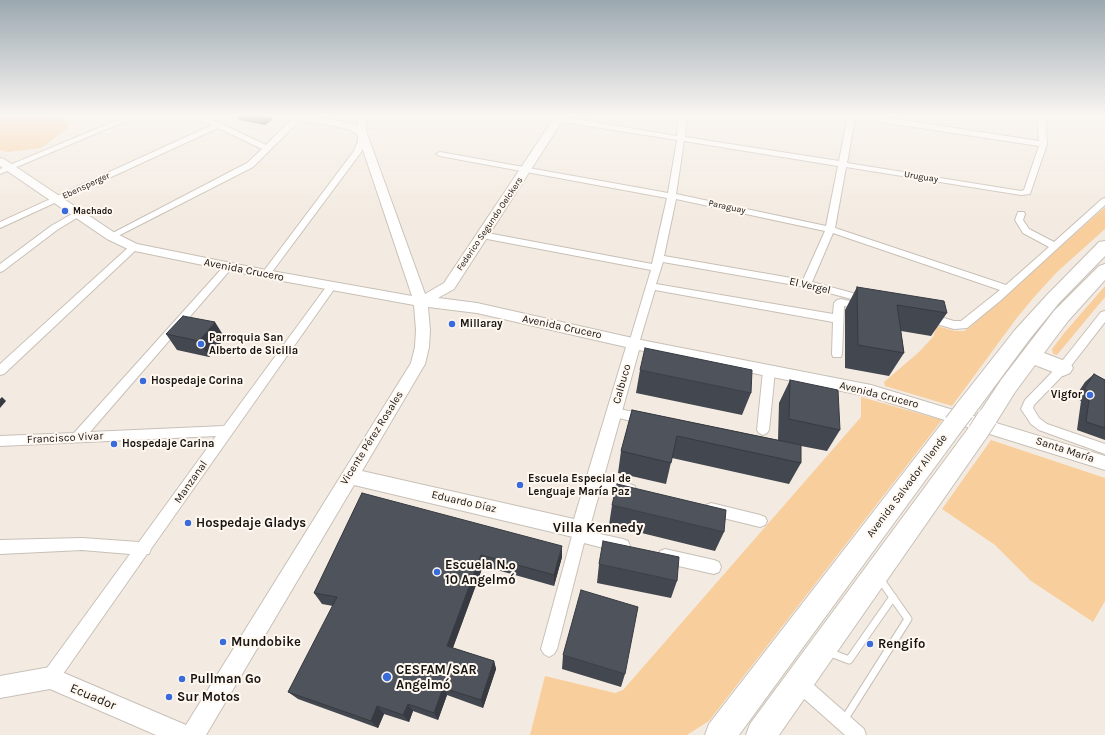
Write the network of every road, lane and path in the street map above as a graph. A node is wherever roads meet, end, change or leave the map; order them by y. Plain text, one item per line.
1 (55, 149) edge
2 (166, 149) edge
3 (266, 149) edge
4 (359, 149) edge
5 (368, 149) edge
6 (539, 149) edge
7 (679, 149) edge
8 (744, 149) edge
9 (844, 149) edge
10 (1041, 149) edge
11 (440, 154) dead end
12 (0, 161) edge
13 (841, 165) junction
14 (5, 170) edge
15 (526, 170) junction
16 (672, 196) junction
17 (58, 199) junction
18 (1105, 201) edge
19 (77, 214) junction
20 (1021, 214) dead end
21 (0, 225) edge
22 (830, 229) junction
23 (482, 235) junction
24 (111, 236) junction
25 (1054, 246) junction
26 (1105, 246) edge
27 (134, 247) junction
28 (659, 258) junction
29 (228, 267) junction
30 (656, 268) junction
31 (0, 269) edge
32 (1105, 270) edge
33 (266, 274) junction
34 (806, 284) junction
35 (332, 285) junction
36 (651, 286) junction
37 (1007, 289) junction
38 (422, 302) junction
39 (918, 315) edge
40 (1105, 315) edge
41 (839, 319) junction
42 (634, 343) junction
43 (837, 354) dead end
44 (1031, 356) junction
45 (1063, 368) junction
46 (0, 371) edge
47 (769, 371) junction
48 (614, 412) junction
49 (971, 421) junction
50 (656, 422) edge
51 (763, 430) dead end
52 (227, 431) junction
53 (78, 437) junction
54 (1024, 437) joint
55 (0, 441) edge
56 (1105, 449) edge
57 (1105, 463) edge
58 (349, 476) junction
59 (594, 481) junction
60 (644, 493) edge
61 (698, 506) edge
62 (760, 521) dead end
63 (579, 531) junction
64 (0, 547) edge
65 (144, 549) junction
66 (637, 549) edge
67 (652, 553) edge
68 (714, 567) dead end
69 (876, 574) junction
70 (893, 597) junction
71 (549, 649) dead end
72 (822, 650) junction
73 (50, 678) junction
74 (798, 682) junction
75 (0, 687) edge
76 (843, 722) junction
77 (719, 733) edge
78 (183, 735) edge
79 (193, 735) edge
80 (761, 735) edge
81 (858, 735) edge

1 - 14 street
2 - 17 street, Ebensperger
3 - 24 street
4 - 33 street
5 - 38 main road, Vicente Pérez Rosales
6 - 15 main road, Federico Segundo Oelckers
7 - 16 street, Calbuco
8 - 13 street, Uruguay
9 - 13 street
10 - 13 street, Uruguay
11 - 15 street, Paraguay
12 - 14 main road, Avenida Crucero
13 - 22 street
14 - 17 main road, Avenida Crucero
15 - 16 street, Paraguay
15 - 23 main road, Federico Segundo Oelckers
16 - 22 street, Paraguay
16 - 28 street, Calbuco
17 - 19 main road, Avenida Crucero
17 - 21 street, Ebensperger
18 - 25 street
19 - 24 main road, Avenida Crucero
19 - 31 street
20 - 25 street
22 - 34 street
22 - 37 street, Paraguay
23 - 30 street
23 - 38 main road, Federico Segundo Oelckers
24 - 27 main road, Avenida Crucero
25 - 37 street
26 - 49 highway, Avenida Salvador Allende
27 - 29 main road, Avenida Crucero
27 - 46 street
28 - 30 street, Calbuco
28 - 34 street, El Vergel
29 - 33 main road, Avenida Crucero
29 - 53 street
30 - 36 street, Calbuco
32 - 44 highway, Avenida Salvador Allende
33 - 35 main road, Avenida Crucero
34 - 41 street, El Vergel
35 - 38 main road, Avenida Crucero
35 - 52 street, Manzanal
36 - 41 street
36 - 42 street, Calbuco
37 - 39 street
38 - 42 main road, Avenida Crucero
38 - 58 main road, Vicente Pérez Rosales
40 - 45 street
41 - 43 street
42 - 47 main road, Avenida Crucero
42 - 48 main road, Calbuco
44 - 45 highway
44 - 49 highway, Avenida Salvador Allende
45 - 56 street, Santa María
47 - 51 street
47 - 54 main road, Avenida Crucero
48 - 50 street
48 - 59 main road, Calbuco
49 - 69 highway, Avenida Salvador Allende
49 - 77 highway, Avenida Salvador Allende
52 - 53 street, Francisco Vivar
52 - 65 street, Manzanal
53 - 55 street, Francisco Vivar
54 - 57 main road, Santa María
58 - 63 main road, Eduardo Díaz
58 - 79 main road, Vicente Pérez Rosales
59 - 60 street
59 - 63 main road, Calbuco
61 - 62 street
63 - 66 street, Eduardo Díaz
63 - 71 street, Calbuco
64 - 65 street
65 - 73 street, Manzanal
67 - 68 street
69 - 70 lane
69 - 72 highway, Avenida Salvador Allende
70 - 72 lane
70 - 76 lane
72 - 74 highway, Avenida Salvador Allende
73 - 75 main road
73 - 78 main road, Ecuador
74 - 76 street
74 - 80 highway, Avenida Salvador Allende
76 - 81 street

